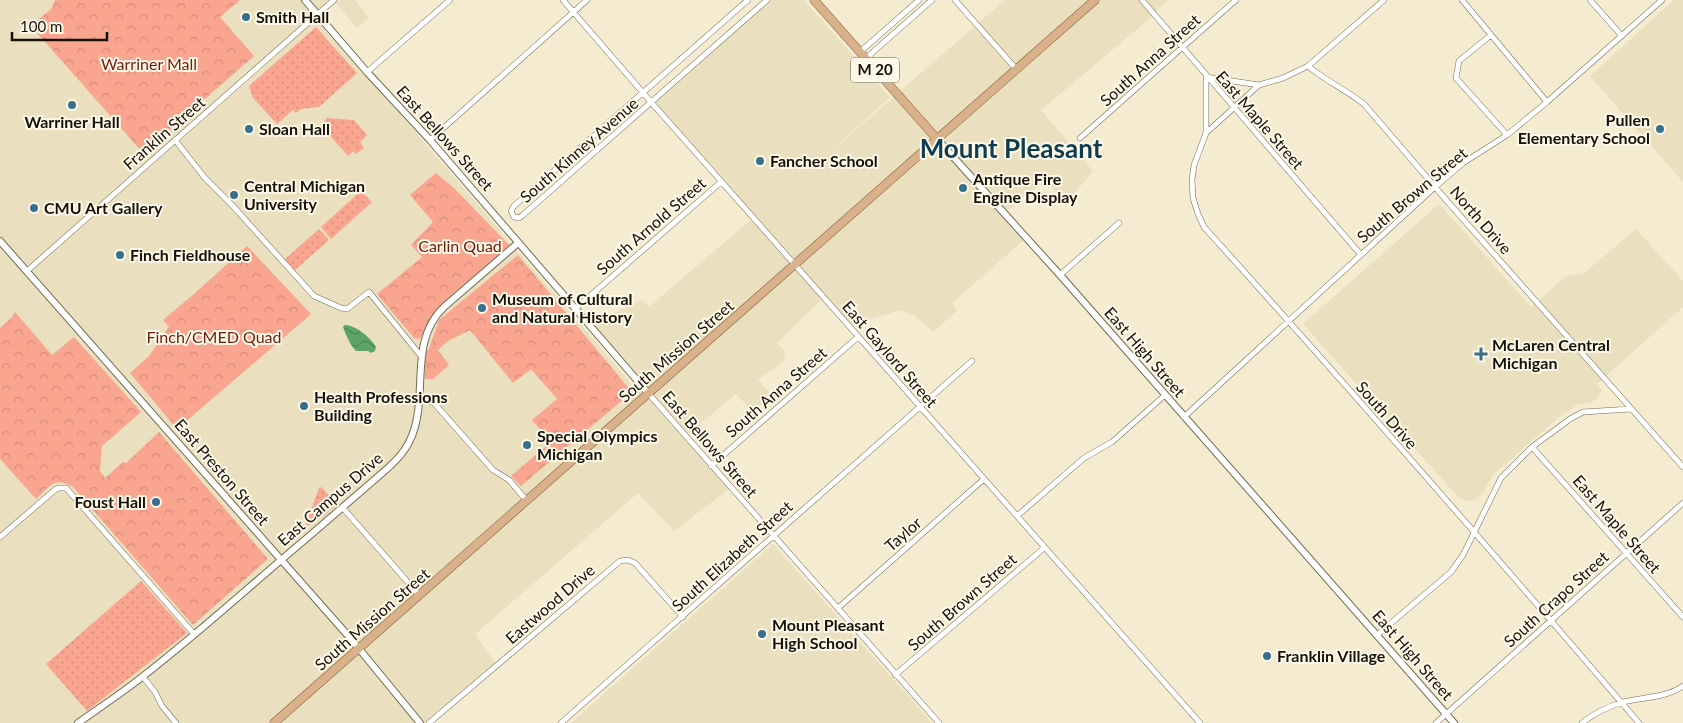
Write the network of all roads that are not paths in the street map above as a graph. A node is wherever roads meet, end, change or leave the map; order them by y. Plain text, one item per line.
1 (305, 0) edge
2 (334, 0) edge
3 (450, 0) edge
4 (563, 0) edge
5 (587, 0) edge
6 (748, 0) edge
7 (767, 0) edge
8 (814, 0) edge
9 (919, 0) edge
10 (932, 0) edge
11 (955, 0) edge
12 (1095, 0) edge
13 (1142, 0) edge
14 (1236, 0) edge
15 (1384, 0) edge
16 (1462, 0) edge
17 (1590, 0) edge
18 (1662, 0) edge
19 (574, 12) junction
20 (317, 15) junction
21 (1491, 35) junction
22 (1622, 36) junction
23 (1182, 48) junction
24 (862, 55) junction
25 (1308, 66) junction
26 (1017, 70) junction
27 (367, 72) junction
28 (1206, 77) junction
29 (1259, 85) junction
30 (643, 93) junction
31 (651, 102) junction
32 (1547, 102) junction
33 (1234, 107) junction
34 (1206, 134) junction
35 (1507, 135) junction
36 (1080, 138) dead end
37 (937, 139) junction
38 (175, 140) junction
39 (430, 140) junction
40 (721, 182) junction
41 (1435, 187) junction
42 (1119, 223) dead end
43 (0, 241) edge
44 (518, 243) junction
45 (1361, 255) junction
46 (795, 265) junction
47 (27, 271) junction
48 (1060, 274) junction
49 (575, 309) junction
50 (1288, 320) junction
51 (858, 337) junction
52 (421, 356) junction
53 (972, 361) dead end
54 (648, 393) junction
55 (1165, 395) junction
56 (419, 398) junction
57 (920, 407) junction
58 (1631, 409) junction
59 (1184, 416) junction
60 (1532, 447) junction
61 (711, 466) junction
62 (1683, 467) edge
63 (984, 480) junction
64 (527, 501) junction
65 (1683, 503) edge
66 (343, 508) junction
67 (1017, 516) junction
68 (1473, 533) junction
69 (773, 536) junction
70 (0, 537) edge
71 (1044, 548) junction
72 (1626, 553) junction
73 (282, 560) junction
74 (420, 596) junction
75 (838, 608) junction
76 (683, 617) junction
77 (1683, 617) edge
78 (1551, 620) junction
79 (194, 634) junction
80 (1377, 636) junction
81 (360, 649) junction
82 (896, 675) junction
83 (143, 677) junction
84 (1683, 686) edge
85 (1621, 703) junction
86 (1446, 714) junction
87 (78, 723) edge
88 (176, 723) edge
89 (274, 723) edge
90 (420, 723) edge
91 (429, 723) edge
92 (561, 723) edge
93 (939, 723) edge
94 (1200, 723) edge
95 (1436, 723) edge
96 (1454, 723) edge
97 (1582, 723) edge
98 (1639, 723) edge

1 - 20 street, East Bellows Street
2 - 20 street, Franklin Street
3 - 27 street
4 - 19 street, East Gaylord Street
5 - 19 street
6 - 30 street, South Kinney Avenue
7 - 31 street, South Kinney Avenue
8 - 24 main road, East High Street / M 20
9 - 24 street
10 - 24 street
11 - 26 street
12 - 26 main road, South Mission Street
13 - 23 street, East Maple Street
14 - 23 street, South Anna Street
15 - 25 street
16 - 21 street
17 - 22 street
18 - 22 street, South Brown Street
19 - 30 street, East Gaylord Street
19 - 39 street
20 - 27 street, East Bellows Street
20 - 38 street, Franklin Street
21 - 32 street
21 - 35 street
22 - 32 street, South Brown Street
23 - 28 street, East Maple Street
23 - 36 street, South Anna Street
24 - 37 main road, East High Street / M 20
25 - 29 street
25 - 41 street, North Drive
26 - 37 main road, South Mission Street
27 - 39 street, East Bellows Street
28 - 29 street
28 - 33 street, East Maple Street
28 - 34 street
29 - 33 street
30 - 31 street, East Gaylord Street
30 - 31 street, South Kinney Avenue
31 - 40 street, East Gaylord Street
32 - 35 street, South Brown Street
33 - 34 street, South Drive
33 - 45 street, East Maple Street
34 - 50 street, South Drive
35 - 41 street, South Brown Street
37 - 46 main road, South Mission Street
37 - 48 street, East High Street
38 - 47 street, Franklin Street
38 - 52 street
39 - 44 street, East Bellows Street
40 - 46 street, East Gaylord Street
40 - 49 street, South Arnold Street
41 - 45 street, South Brown Street
41 - 58 street, North Drive
42 - 48 street
43 - 47 street, East Preston Street
44 - 49 street, East Bellows Street
44 - 52 street, East Campus Drive
45 - 50 street, South Brown Street
46 - 51 street, East Gaylord Street
46 - 54 main road, South Mission Street
47 - 73 street, East Preston Street
48 - 55 street, East High Street
49 - 54 street, East Bellows Street
50 - 59 street, South Brown Street
50 - 68 street, South Drive
51 - 57 street, East Gaylord Street
51 - 61 street, South Anna Street
52 - 56 street, East Campus Drive
53 - 57 street, South Elizabeth Street
54 - 61 street, East Bellows Street
54 - 64 main road, South Mission Street
55 - 59 street, East High Street
55 - 67 street
56 - 64 street
56 - 66 street, East Campus Drive
57 - 63 street, East Gaylord Street
57 - 69 street, South Elizabeth Street
58 - 60 street
58 - 62 street, North Drive
59 - 80 street, East High Street
60 - 68 street
60 - 72 street, East Maple Street
61 - 69 street, East Bellows Street
63 - 67 street, East Gaylord Street
63 - 75 street, Taylor
64 - 74 main road, South Mission Street
65 - 72 street, South Crapo Street
66 - 73 street, East Campus Drive
66 - 74 street
67 - 71 street, East Gaylord Street
68 - 78 street, South Drive
68 - 80 street
69 - 75 street, East Bellows Street
69 - 76 street, South Elizabeth Street
70 - 79 street
71 - 82 street, South Brown Street
71 - 94 street, East Gaylord Street
72 - 77 street, East Maple Street
72 - 78 street, South Crapo Street
73 - 79 street, East Campus Drive
73 - 81 street, East Preston Street
74 - 81 main road, South Mission Street
75 - 82 street, East Bellows Street
76 - 91 street, Eastwood Drive
76 - 92 street, South Elizabeth Street
78 - 85 street, South Drive
78 - 86 street, South Crapo Street
79 - 83 street, East Campus Drive
80 - 86 street, East High Street
81 - 89 main road, South Mission Street
81 - 90 street, East Preston Street
82 - 93 street, East Bellows Street
83 - 87 street, East Campus Drive
83 - 88 street
84 - 85 street
85 - 97 street
85 - 98 street, South Drive
86 - 95 street, South Crapo Street
86 - 96 street, East High Street

